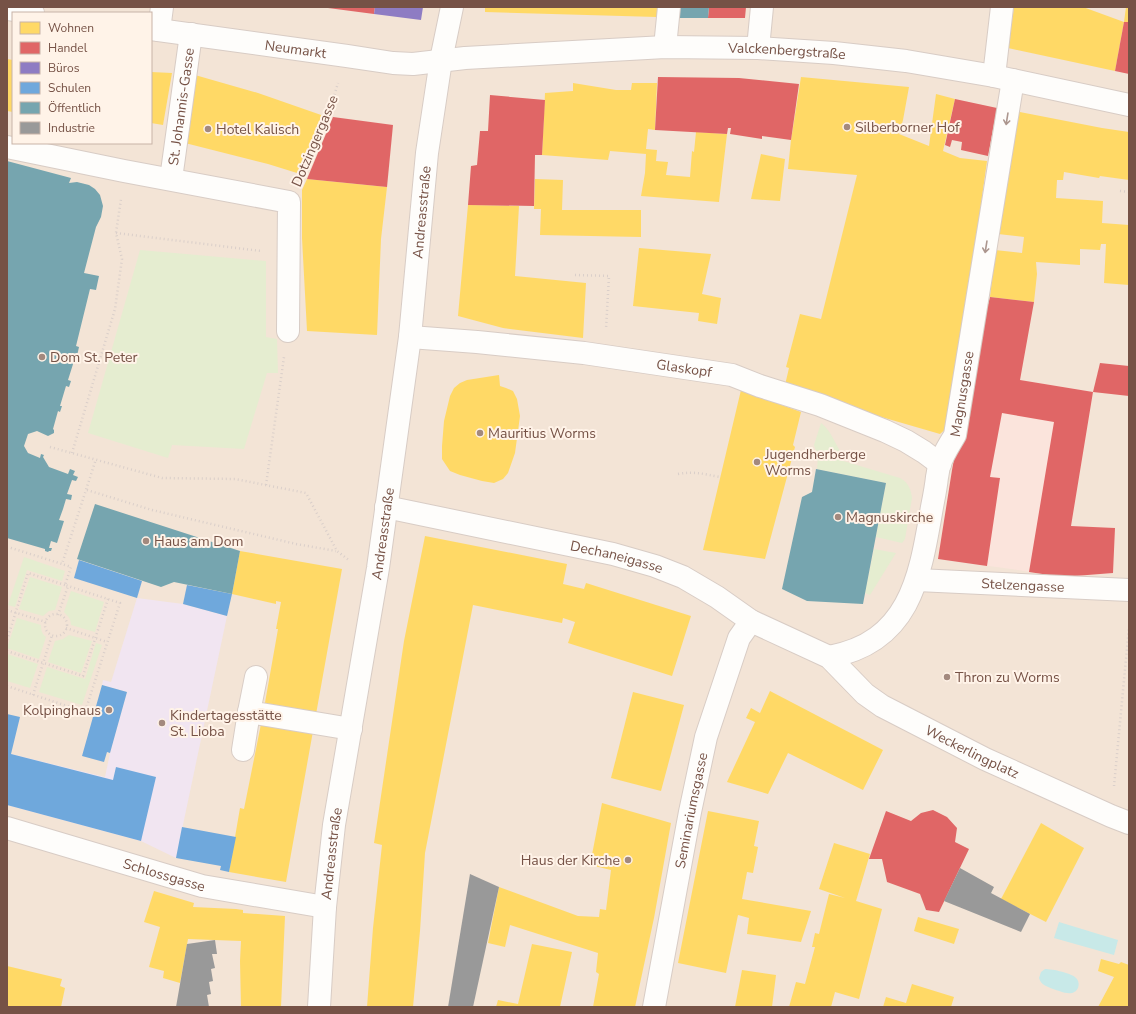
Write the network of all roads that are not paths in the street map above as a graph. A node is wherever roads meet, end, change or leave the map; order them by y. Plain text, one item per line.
1 (162, 7) edge
2 (452, 7) edge
3 (669, 7) edge
4 (762, 7) edge
5 (1002, 7) edge
6 (7, 9) edge
7 (26, 12) edge
8 (155, 30) edge
9 (192, 34) junction
10 (665, 47) junction
11 (758, 48) junction
12 (441, 60) junction
13 (1003, 78) junction
14 (1129, 104) edge
15 (7, 147) edge
16 (171, 179) junction
17 (288, 331) road end
18 (410, 337) junction
19 (940, 464) junction
20 (386, 507) junction
21 (917, 580) junction
22 (1129, 590) edge
23 (751, 621) junction
24 (829, 657) junction
25 (256, 678) dead end
26 (249, 712) junction
27 (351, 729) junction
28 (243, 750) dead end
29 (1120, 820) edge
30 (7, 828) edge
31 (325, 907) junction
32 (319, 1007) edge
33 (654, 1007) edge

1 - 8 street
2 - 12 street, Andreasstraße
3 - 10 street
4 - 11 street
5 - 13 street, Magnusgasse
6 - 7 street
8 - 9 street, Neumarkt
9 - 12 street, Neumarkt
9 - 16 street, St. Johannis-Gasse
10 - 11 street, Valckenbergstraße
10 - 12 street, Valckenbergstraße
11 - 13 street, Valckenbergstraße
12 - 18 street, Andreasstraße
13 - 14 street, Valckenbergstraße
13 -> 19 street, Magnusgasse
15 - 16 street
16 - 17 street
18 - 19 street, Glaskopf
18 - 20 street, Andreasstraße
19 - 21 street, Magnusgasse
20 - 23 street, Dechaneigasse
20 - 27 street, Andreasstraße
21 - 22 street, Stelzengasse
21 - 24 street, Magnusgasse
23 - 24 street, Dechaneigasse
23 - 33 street, Seminariumsgasse
24 - 29 street, Weckerlingplatz
25 - 26 street
26 - 27 street
26 - 28 street
27 - 31 street, Andreasstraße
30 - 31 street, Schlossgasse
31 - 32 street, Andreasstraße

